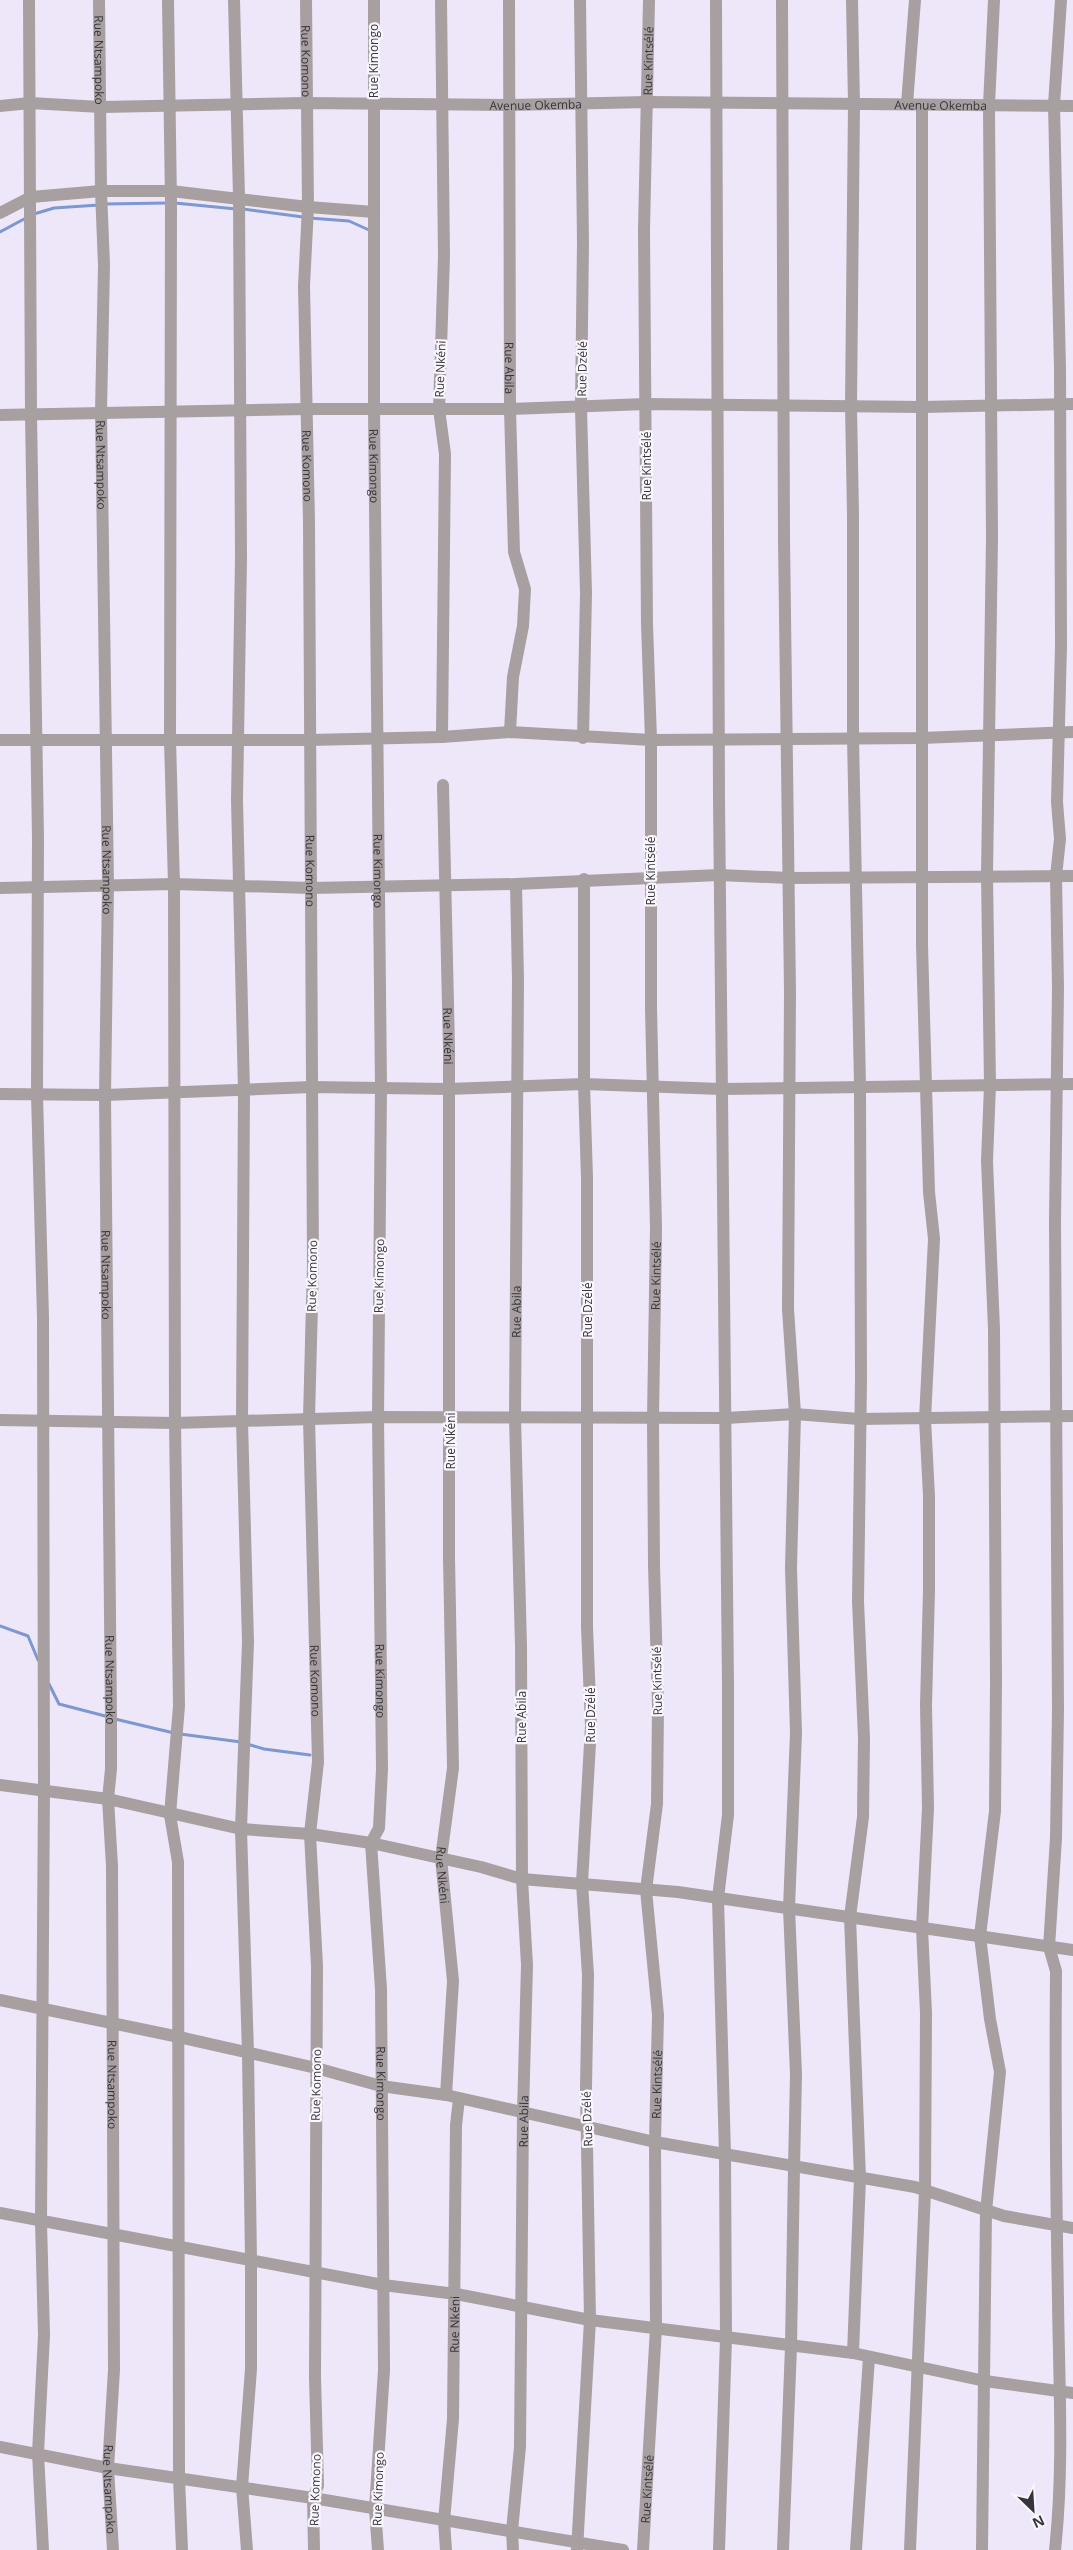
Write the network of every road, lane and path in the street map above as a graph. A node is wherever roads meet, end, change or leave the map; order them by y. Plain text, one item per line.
1 (29, 0) edge
2 (99, 0) edge
3 (168, 0) edge
4 (234, 0) edge
5 (306, 0) edge
6 (374, 0) edge
7 (441, 0) edge
8 (509, 0) edge
9 (580, 0) edge
10 (650, 0) edge
11 (716, 0) edge
12 (782, 0) edge
13 (852, 0) edge
14 (915, 0) edge
15 (994, 0) edge
16 (1061, 0) edge
17 (648, 102) junction
18 (30, 103) junction
19 (305, 103) junction
20 (580, 103) junction
21 (716, 103) junction
22 (782, 103) junction
23 (238, 104) junction
24 (374, 104) junction
25 (854, 104) junction
26 (907, 104) junction
27 (169, 105) junction
28 (441, 105) junction
29 (510, 105) junction
30 (922, 105) junction
31 (990, 105) junction
32 (1054, 105) junction
33 (0, 106) edge
34 (1073, 106) edge
35 (101, 107) junction
36 (101, 191) junction
37 (171, 191) junction
38 (31, 198) junction
39 (239, 198) junction
40 (308, 207) junction
41 (374, 212) junction
42 (0, 213) edge
43 (718, 403) junction
44 (646, 404) junction
45 (783, 404) junction
46 (1059, 404) junction
47 (1073, 404) edge
48 (989, 405) junction
49 (850, 406) junction
50 (922, 407) junction
51 (581, 408) junction
52 (307, 409) junction
53 (374, 409) junction
54 (439, 409) junction
55 (510, 409) junction
56 (239, 410) junction
57 (169, 411) junction
58 (101, 412) junction
59 (0, 415) edge
60 (31, 415) junction
61 (510, 732) junction
62 (1073, 732) edge
63 (1060, 733) junction
64 (442, 736) junction
65 (987, 736) junction
66 (853, 737) junction
67 (378, 738) junction
68 (583, 738) junction
69 (718, 738) junction
70 (787, 738) junction
71 (921, 738) junction
72 (0, 740) edge
73 (37, 740) junction
74 (105, 740) junction
75 (170, 740) junction
76 (239, 740) junction
77 (309, 740) junction
78 (651, 740) junction
79 (443, 785) dead end
80 (719, 875) junction
81 (987, 875) junction
82 (922, 876) junction
83 (1056, 876) junction
84 (1073, 876) edge
85 (650, 877) junction
86 (789, 878) junction
87 (857, 878) junction
88 (584, 879) junction
89 (174, 884) junction
90 (445, 884) junction
91 (516, 884) junction
92 (108, 885) junction
93 (240, 886) junction
94 (378, 886) junction
95 (38, 887) junction
96 (0, 888) edge
97 (310, 888) junction
98 (584, 1084) junction
99 (1056, 1084) junction
100 (1073, 1084) edge
101 (990, 1085) junction
102 (653, 1086) junction
103 (860, 1086) junction
104 (926, 1086) junction
105 (312, 1087) junction
106 (516, 1087) junction
107 (381, 1088) junction
108 (448, 1089) junction
109 (721, 1089) junction
110 (789, 1089) junction
111 (244, 1091) junction
112 (175, 1093) junction
113 (0, 1094) edge
114 (37, 1094) junction
115 (106, 1095) junction
116 (794, 1414) junction
117 (1073, 1416) edge
118 (378, 1417) junction
119 (1057, 1417) junction
120 (451, 1418) junction
121 (515, 1418) junction
122 (653, 1418) junction
123 (726, 1418) junction
124 (858, 1418) junction
125 (994, 1418) junction
126 (309, 1419) junction
127 (588, 1419) junction
128 (925, 1419) junction
129 (0, 1420) edge
130 (42, 1421) junction
131 (108, 1421) junction
132 (242, 1421) junction
133 (175, 1422) junction
134 (0, 1784) edge
135 (44, 1791) junction
136 (108, 1800) junction
137 (170, 1815) junction
138 (241, 1829) junction
139 (310, 1834) junction
140 (371, 1843) junction
141 (441, 1858) junction
142 (522, 1878) junction
143 (582, 1883) junction
144 (646, 1890) junction
145 (718, 1898) junction
146 (788, 1908) junction
147 (850, 1917) junction
148 (922, 1928) junction
149 (980, 1936) junction
150 (1049, 1947) junction
151 (1073, 1950) edge
152 (0, 2000) edge
153 (41, 2010) junction
154 (111, 2024) junction
155 (179, 2037) junction
156 (248, 2052) junction
157 (316, 2068) junction
158 (380, 2086) junction
159 (446, 2095) junction
160 (459, 2098) junction
161 (523, 2113) junction
162 (588, 2126) junction
163 (655, 2142) junction
164 (725, 2156) junction
165 (794, 2168) junction
166 (860, 2178) junction
167 (925, 2191) junction
168 (986, 2211) junction
169 (0, 2213) edge
170 (41, 2222) junction
171 (1056, 2226) junction
172 (1073, 2228) edge
173 (112, 2234) junction
174 (178, 2247) junction
175 (251, 2260) junction
176 (315, 2274) junction
177 (382, 2285) junction
178 (456, 2294) junction
179 (522, 2306) junction
180 (590, 2320) junction
181 (656, 2328) junction
182 (726, 2339) junction
183 (791, 2347) junction
184 (853, 2353) junction
185 (869, 2357) junction
186 (918, 2368) junction
187 (985, 2381) junction
188 (1067, 2393) edge
189 (0, 2447) edge
190 (38, 2453) junction
191 (108, 2468) junction
192 (179, 2478) junction
193 (242, 2487) junction
194 (313, 2498) junction
195 (375, 2509) junction
196 (444, 2521) junction
197 (512, 2531) junction
198 (577, 2546) edge
199 (43, 2550) edge
200 (113, 2550) edge
201 (182, 2550) edge
202 (247, 2550) edge
203 (314, 2550) edge
204 (378, 2550) edge
205 (446, 2550) edge
206 (513, 2550) edge
207 (623, 2550) edge
208 (643, 2550) edge
209 (719, 2550) edge
210 (783, 2550) edge
211 (856, 2550) edge
212 (910, 2550) edge
213 (982, 2550) edge
214 (1055, 2550) edge

1 - 18 street
2 - 35 street, Rue Ntsampoko
3 - 27 street
4 - 23 street
5 - 19 street, Rue Komono
6 - 24 street, Rue Kimongo
7 - 28 street, Rue Nkéni
8 - 29 street, Rue Abila
9 - 20 street, Rue Dzélé
10 - 17 street, Rue Kintsélé
11 - 21 street
12 - 22 street
13 - 25 street
14 - 26 street
15 - 31 street
16 - 32 street
17 - 20 street, Avenue Okemba
17 - 21 street, Avenue Okemba
17 - 44 street, Rue Kintsélé
18 - 33 street, Avenue Okemba
18 - 35 street, Avenue Okemba
18 - 38 street
19 - 23 street, Avenue Okemba
19 - 24 street, Avenue Okemba
19 - 40 street, Rue Komono
20 - 29 street, Avenue Okemba
20 - 51 street, Rue Dzélé
21 - 22 street, Avenue Okemba
21 - 43 street
22 - 25 street, Avenue Okemba
22 - 45 street
23 - 27 street, Avenue Okemba
23 - 39 street
24 - 28 street, Avenue Okemba
24 - 41 street, Rue Kimongo
25 - 26 street, Avenue Okemba
25 - 49 street
26 - 30 street, Avenue Okemba
27 - 35 street, Avenue Okemba
27 - 37 street
28 - 29 street, Avenue Okemba
28 - 54 street, Rue Nkéni
29 - 55 street, Rue Abila
30 - 31 street, Avenue Okemba
30 - 50 street
31 - 32 street, Avenue Okemba
31 - 48 street
32 - 34 street, Avenue Okemba
32 - 46 street
35 - 36 street, Rue Ntsampoko
36 - 37 street
36 - 38 street
36 - 58 street, Rue Ntsampoko
37 - 39 street
37 - 57 street
38 - 42 street
38 - 60 street
39 - 40 street
39 - 56 street
40 - 41 street
40 - 52 street, Rue Komono
41 - 53 street, Rue Kimongo
43 - 44 street
43 - 45 street
43 - 69 street
44 - 51 street
44 - 78 street, Rue Kintsélé
45 - 49 street
45 - 70 street
46 - 47 street
46 - 48 street
46 - 63 street
48 - 50 street
48 - 65 street
49 - 50 street
49 - 66 street
50 - 71 street
51 - 55 street
51 - 68 street, Rue Dzélé
52 - 53 street
52 - 56 street
52 - 77 street, Rue Komono
53 - 54 street
53 - 67 street, Rue Kimongo
54 - 55 street
54 - 64 street, Rue Nkéni
55 - 61 street, Rue Abila
56 - 57 street
56 - 76 street
57 - 58 street
57 - 75 street
58 - 60 street
58 - 74 street, Rue Ntsampoko
59 - 60 street
60 - 73 street
61 - 64 street
61 - 68 street
62 - 63 street
63 - 65 street
63 - 83 street
64 - 67 street
65 - 71 street
65 - 81 street
66 - 70 street
66 - 71 street
66 - 87 street
67 - 77 street
67 - 94 street, Rue Kimongo
68 - 78 street
69 - 70 street
69 - 78 street
69 - 80 street
70 - 86 street
71 - 82 street
72 - 73 street
73 - 74 street
73 - 95 street
74 - 75 street
74 - 92 street, Rue Ntsampoko
75 - 76 street
75 - 89 street
76 - 77 street
76 - 93 street
77 - 97 street, Rue Komono
78 - 85 street, Rue Kintsélé
79 - 90 street, Rue Nkéni
80 - 85 street
80 - 86 street
80 - 109 street
81 - 82 street
81 - 83 street
81 - 101 street
82 - 87 street
82 - 104 street
83 - 84 street
83 - 99 street
85 - 88 street
85 - 102 street, Rue Kintsélé
86 - 87 street
86 - 110 street
87 - 103 street
88 - 91 street
88 - 98 street, Rue Dzélé
89 - 92 street
89 - 93 street
89 - 112 street
90 - 91 street
90 - 94 street
90 - 108 street, Rue Nkéni
91 - 106 street, Rue Abila
92 - 95 street
92 - 115 street, Rue Ntsampoko
93 - 97 street
93 - 111 street
94 - 97 street
94 - 107 street, Rue Kimongo
95 - 96 street
95 - 114 street
97 - 105 street, Rue Komono
98 - 102 street
98 - 106 street
98 - 127 street, Rue Dzélé
99 - 100 street
99 - 101 street
99 - 119 street
101 - 104 street
101 - 125 street
102 - 109 street
102 - 122 street, Rue Kintsélé
103 - 104 street
103 - 110 street
103 - 124 street
104 - 128 street
105 - 107 street
105 - 111 street
105 - 126 street, Rue Komono
106 - 108 street
106 - 121 street, Rue Abila
107 - 108 street
107 - 118 street, Rue Kimongo
108 - 120 street, Rue Nkéni
109 - 110 street
109 - 123 street
110 - 116 street
111 - 112 street
111 - 132 street
112 - 115 street
112 - 133 street
113 - 114 street
114 - 115 street
114 - 130 street
115 - 131 street, Rue Ntsampoko
116 - 123 street
116 - 124 street
116 - 146 street
117 - 119 street
118 - 120 street
118 - 126 street
118 - 140 street, Rue Kimongo
119 - 125 street
119 - 150 street
120 - 121 street
120 - 141 street, Rue Nkéni
121 - 127 street
121 - 142 street, Rue Abila
122 - 123 street
122 - 127 street
122 - 144 street, Rue Kintsélé
123 - 145 street
124 - 128 street
124 - 147 street
125 - 128 street
125 - 149 street
126 - 132 street
126 - 139 street, Rue Komono
127 - 143 street, Rue Dzélé
128 - 148 street
129 - 130 street
130 - 131 street
130 - 135 street
131 - 133 street
131 - 136 street, Rue Ntsampoko
132 - 133 street
132 - 138 street
133 - 137 street
134 - 135 street
135 - 136 street
135 - 153 street
136 - 137 street
136 - 154 street, Rue Ntsampoko
137 - 138 street
137 - 155 street
138 - 139 street
138 - 156 street
139 - 140 street
139 - 157 street, Rue Komono
140 - 141 street
140 - 158 street, Rue Kimongo
141 - 142 street
141 - 159 street, Rue Nkéni
142 - 143 street
142 - 161 street, Rue Abila
143 - 144 street
143 - 162 street, Rue Dzélé
144 - 145 street
144 - 163 street, Rue Kintsélé
145 - 146 street
145 - 164 street
146 - 147 street
146 - 165 street
147 - 148 street
147 - 166 street
148 - 149 street
148 - 167 street
149 - 150 street
149 - 168 street
150 - 151 street
150 - 171 street
152 - 153 street
153 - 154 street
153 - 170 street
154 - 155 street
154 - 173 street, Rue Ntsampoko
155 - 156 street
155 - 174 street
156 - 157 street
156 - 175 street
157 - 158 street
157 - 176 street, Rue Komono
158 - 159 street
158 - 177 street, Rue Kimongo
159 - 160 street
160 - 161 street
160 - 178 street, Rue Nkéni
161 - 162 street
161 - 179 street, Rue Abila
162 - 163 street
162 - 180 street, Rue Dzélé
163 - 164 street
163 - 181 street, Rue Kintsélé
164 - 165 street
164 - 182 street
165 - 166 street
165 - 183 street
166 - 167 street
166 - 184 street
167 - 168 street
167 - 186 street
168 - 171 street
168 - 187 street
169 - 170 street
170 - 173 street
170 - 190 street
171 - 172 street
171 - 188 street
173 - 174 street
173 - 191 street, Rue Ntsampoko
174 - 175 street
174 - 192 street
175 - 176 street
175 - 193 street
176 - 177 street
176 - 194 street, Rue Komono
177 - 178 street
177 - 195 street, Rue Kimongo
178 - 179 street
178 - 196 street, Rue Nkéni
179 - 180 street
179 - 197 street, Rue Abila
180 - 181 street
180 - 198 street, Rue Dzélé
181 - 182 street
181 - 208 street, Rue Kintsélé
182 - 183 street
182 - 209 street
183 - 184 street
183 - 210 street
184 - 185 street
185 - 186 street
185 - 211 street
186 - 187 street
186 - 212 street
187 - 188 street
187 - 213 street
188 - 214 street
189 - 190 street
190 - 191 street
190 - 199 street
191 - 192 street
191 - 200 street, Rue Ntsampoko
192 - 193 street
192 - 201 street
193 - 194 street
193 - 202 street
194 - 195 street
194 - 203 street, Rue Komono
195 - 196 street
195 - 204 street, Rue Kimongo
196 - 197 street
196 - 205 street, Rue Nkéni
197 - 198 street
197 - 206 street, Rue Abila
198 - 207 street

